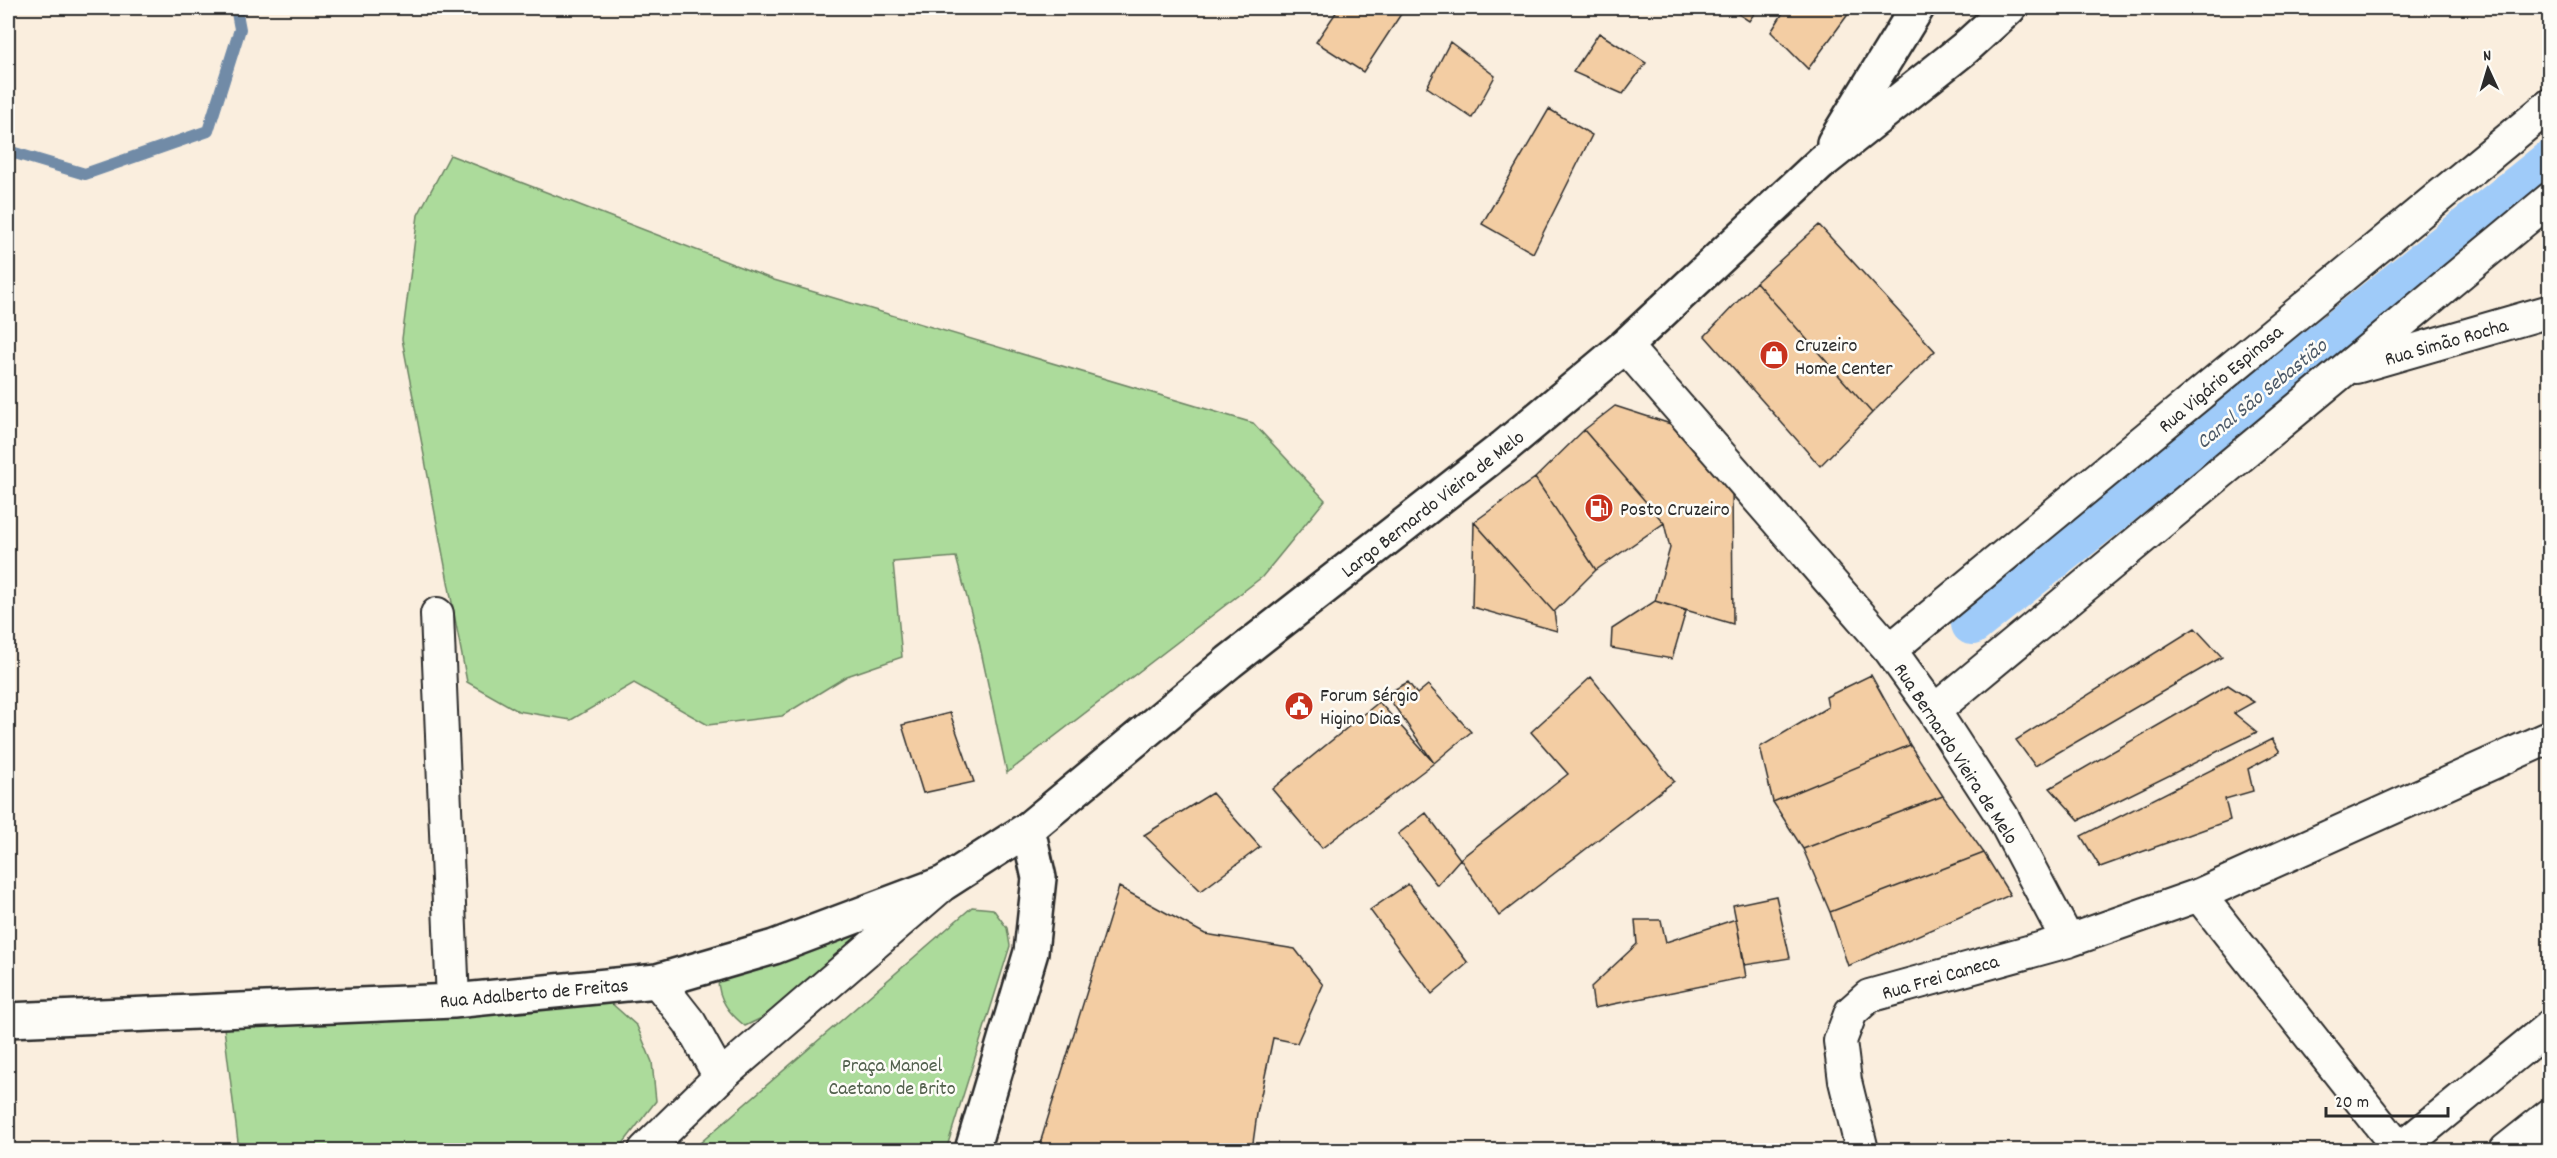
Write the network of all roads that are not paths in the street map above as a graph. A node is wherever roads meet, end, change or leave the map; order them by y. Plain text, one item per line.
1 (1917, 8) edge
2 (2009, 8) edge
3 (2550, 105) edge
4 (1822, 162) junction
5 (2550, 199) edge
6 (2550, 311) edge
7 (1625, 346) junction
8 (2343, 370) junction
9 (437, 614) dead end
10 (1890, 650) junction
11 (1934, 711) junction
12 (2550, 737) edge
13 (1028, 829) junction
14 (945, 883) junction
15 (2199, 895) junction
16 (2068, 941) junction
17 (657, 981) junction
18 (453, 1001) junction
19 (8, 1020) edge
20 (2550, 1026) edge
21 (720, 1077) junction
22 (2550, 1115) edge
23 (645, 1150) edge
24 (972, 1150) edge
25 (1862, 1150) edge
26 (2399, 1150) edge
27 (2506, 1150) edge

1 - 4 main road
2 - 4 main road
3 - 10 street, Rua Vigário Espinosa
4 - 7 main road, Largo Bernardo Vieira de Melo
5 - 8 street
6 - 8 street, Rua Simão Rocha
7 - 10 street, Rua Bernardo Vieira de Melo
7 - 13 main road, Largo Bernardo Vieira de Melo
8 - 11 street
9 - 18 street
10 - 11 street, Rua Bernardo Vieira de Melo
11 - 16 street, Rua Bernardo Vieira de Melo
12 - 15 street
13 - 14 main road, Rua Adalberto de Freitas
13 - 24 main road
14 - 17 main road, Rua Adalberto de Freitas
14 - 21 street
15 - 16 street
15 - 26 street
16 - 25 street, Rua Frei Caneca
17 - 18 main road, Rua Adalberto de Freitas
17 - 21 street
18 - 19 main road, Rua Adalberto de Freitas
20 - 26 street
21 - 23 street
22 - 27 street

